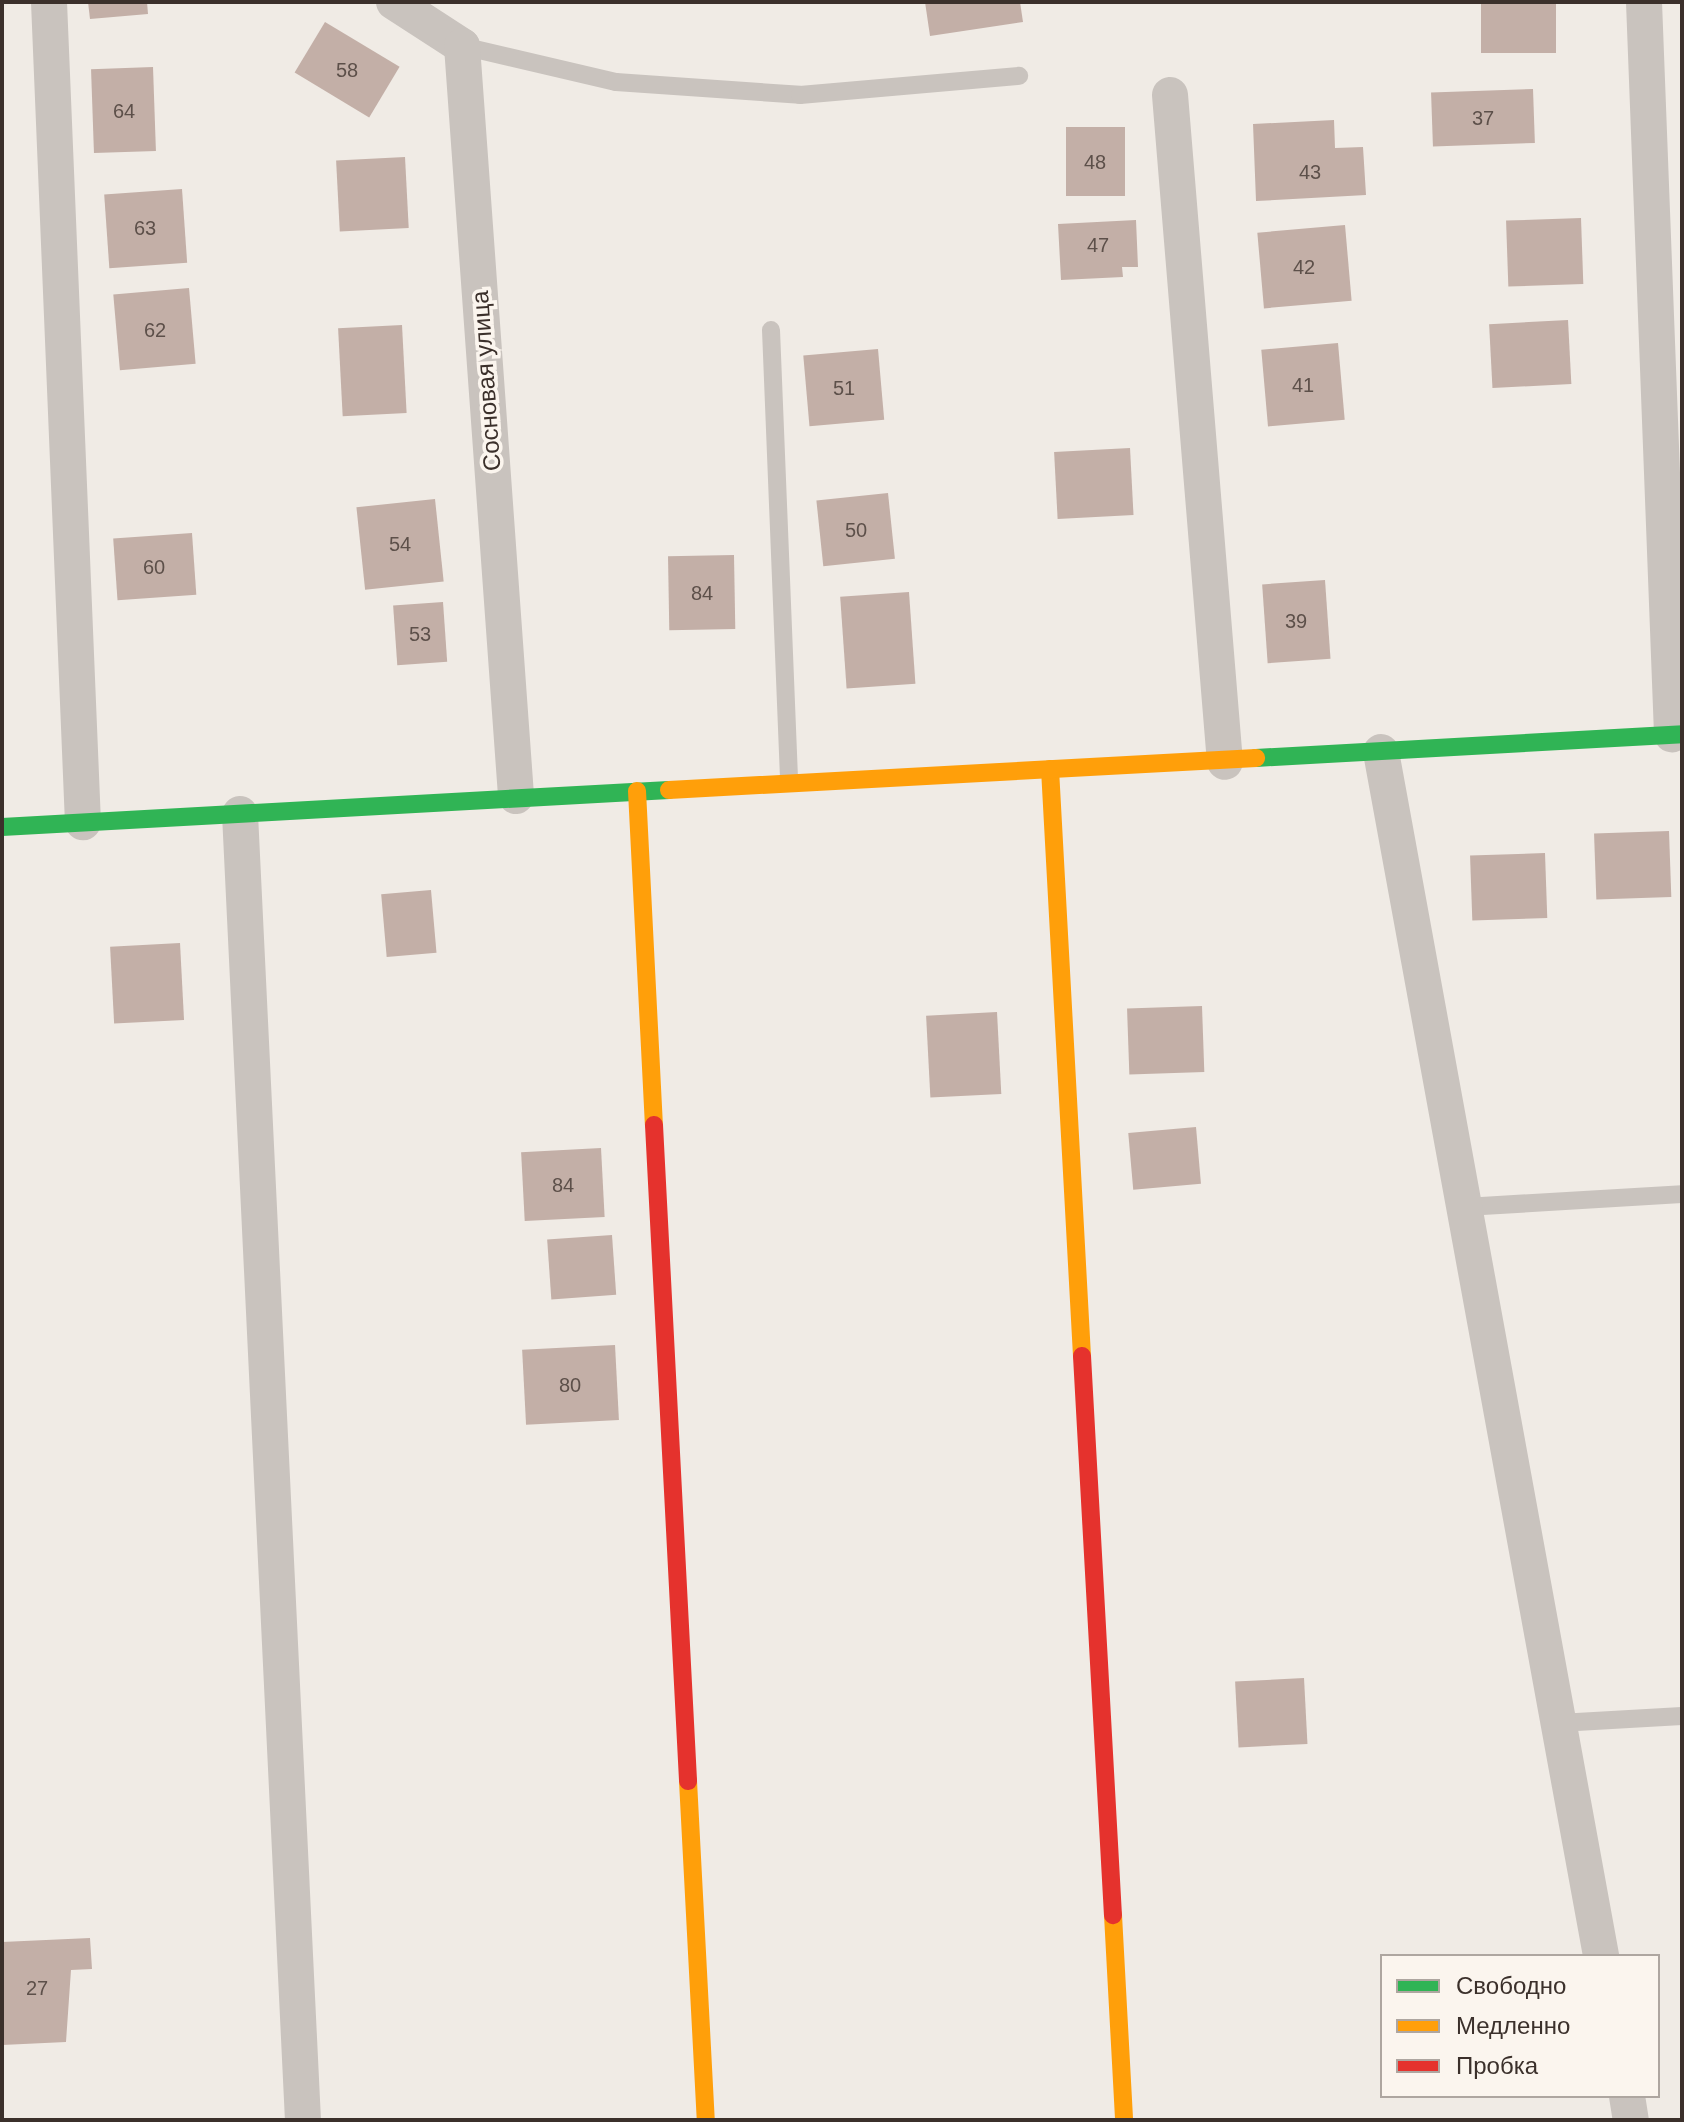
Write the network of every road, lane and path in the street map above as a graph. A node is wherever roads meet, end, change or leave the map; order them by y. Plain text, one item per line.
1 (49, 2) edge
2 (394, 2) edge
3 (1644, 2) edge
4 (462, 46) junction
5 (1019, 76) dead end
6 (1170, 95) dead end
7 (771, 330) dead end
8 (1677, 734) edge
9 (1381, 752) junction
10 (1225, 762) junction
11 (1050, 769) junction
12 (789, 783) junction
13 (637, 791) junction
14 (516, 796) junction
15 (240, 814) junction
16 (83, 822) junction
17 (2, 827) edge
18 (1682, 1194) edge
19 (1465, 1207) junction
20 (1682, 1716) edge
21 (1559, 1723) junction
22 (1601, 1954) edge
23 (1627, 2098) edge
24 (303, 2120) edge
25 (706, 2120) edge
26 (1124, 2120) edge
27 (1631, 2120) edge

1 - 16 street
2 - 4 street
3 - 8 street
4 - 5 lane
4 - 14 street, Сосновая улица
6 - 10 street
7 - 12 lane
8 - 9 street
9 - 10 street
9 - 19 street
10 - 11 street
11 - 12 street
11 - 26 street
12 - 13 street
13 - 14 street
13 - 25 street
14 - 15 street
15 - 16 street
15 - 24 street
16 - 17 street
18 - 19 lane
19 - 21 street
20 - 21 lane
21 - 22 street
23 - 27 street

